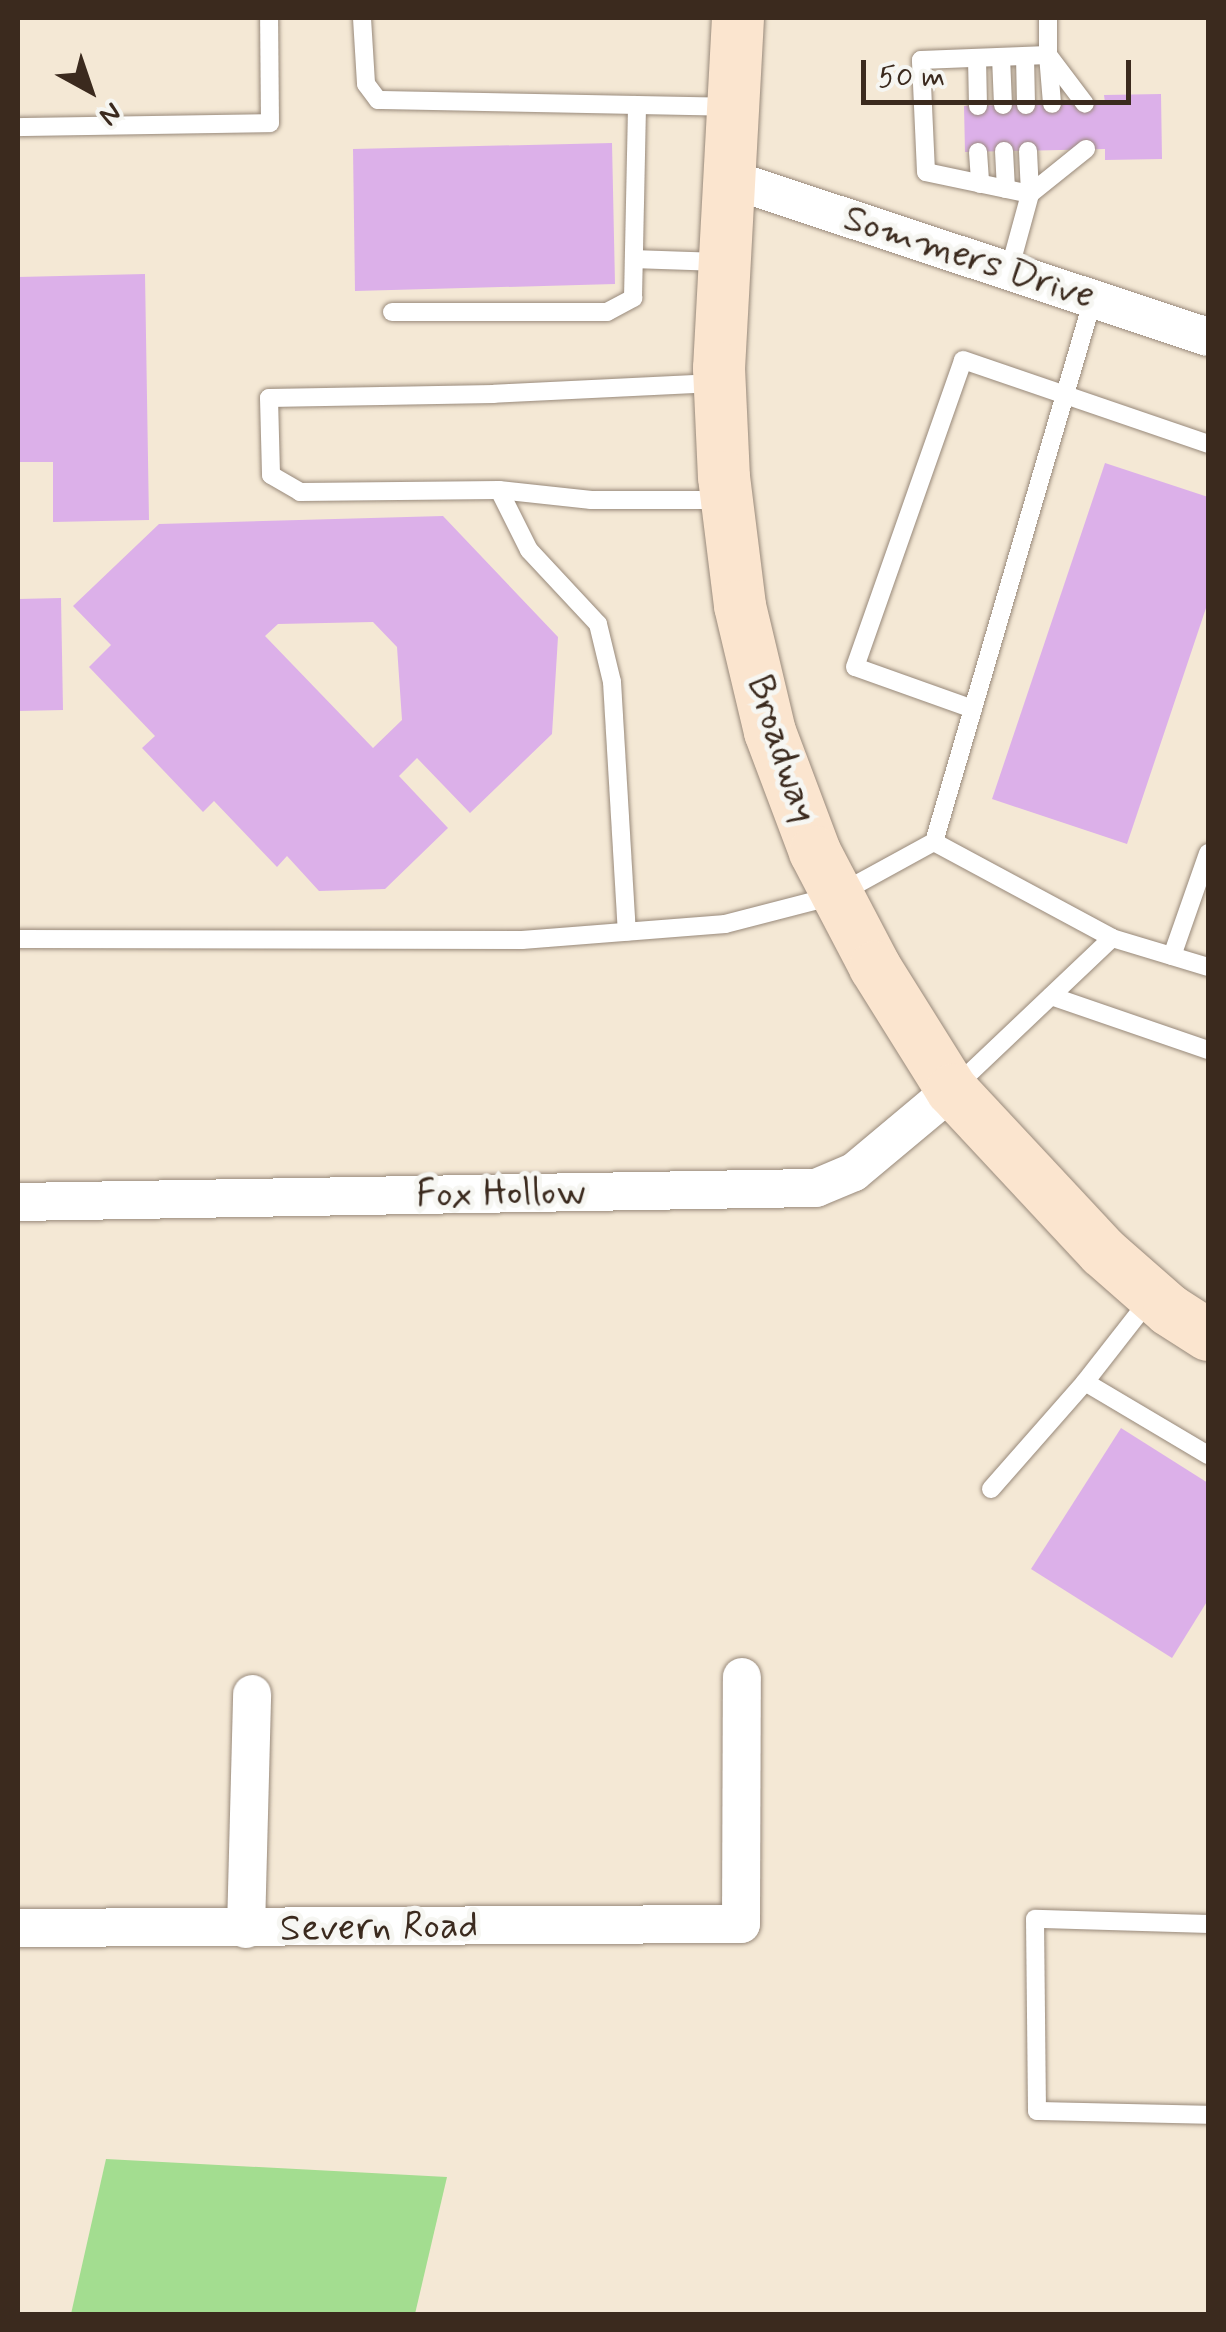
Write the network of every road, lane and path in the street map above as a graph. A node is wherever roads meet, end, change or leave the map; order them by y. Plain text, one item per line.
1 (269, 18) edge
2 (362, 18) edge
3 (738, 18) edge
4 (1048, 18) edge
5 (1048, 55) junction
6 (1025, 56) junction
7 (1001, 57) junction
8 (977, 58) junction
9 (1052, 104) dead end
10 (1085, 104) dead end
11 (637, 105) junction
12 (1026, 105) dead end
13 (978, 106) dead end
14 (1003, 106) dead end
15 (734, 107) junction
16 (18, 127) edge
17 (1086, 149) dead end
18 (1028, 150) dead end
19 (1054, 150) dead end
20 (1004, 151) dead end
21 (978, 152) dead end
22 (1055, 174) junction
23 (730, 179) junction
24 (980, 184) junction
25 (1006, 189) junction
26 (1030, 194) junction
27 (634, 259) junction
28 (726, 263) junction
29 (1009, 271) junction
30 (1093, 299) junction
31 (392, 312) dead end
32 (1208, 337) edge
33 (720, 382) junction
34 (1065, 394) junction
35 (1208, 444) edge
36 (498, 490) junction
37 (727, 500) junction
38 (973, 709) junction
39 (934, 842) junction
40 (1208, 853) edge
41 (837, 895) junction
42 (627, 932) junction
43 (1112, 938) junction
44 (18, 939) edge
45 (1172, 956) junction
46 (1208, 967) edge
47 (1051, 996) junction
48 (1208, 1050) edge
49 (952, 1090) junction
50 (18, 1202) edge
51 (1153, 1296) junction
52 (1208, 1335) edge
53 (1085, 1382) junction
54 (1208, 1455) edge
55 (991, 1489) dead end
56 (742, 1677) dead end
57 (252, 1694) dead end
58 (1208, 1924) edge
59 (18, 1928) edge
60 (246, 1930) junction
61 (1208, 2115) edge

1 - 16 lane
2 - 11 lane
3 - 15 main road, Broadway
4 - 5 lane
5 - 6 lane
5 - 9 lane
5 - 10 lane
6 - 7 lane
6 - 12 lane
7 - 8 lane
7 - 14 lane
8 - 13 lane
8 - 24 lane
11 - 15 lane
11 - 27 lane
15 - 23 main road, Broadway
17 - 22 lane
18 - 26 lane
19 - 22 lane
20 - 25 lane
21 - 24 lane
22 - 26 lane
23 - 28 main road, Broadway
23 - 29 street, Sommers Drive
24 - 25 lane
25 - 26 lane
26 - 29 lane
27 - 28 lane
27 - 31 lane
28 - 33 main road, Broadway
29 - 30 street, Sommers Drive
30 - 32 street, Sommers Drive
30 - 34 lane
33 - 36 lane
33 - 37 main road, Broadway
34 - 35 lane
34 - 38 lane
34 - 38 lane
36 - 37 lane
36 - 42 lane
37 - 41 main road, Broadway
38 - 39 lane
39 - 41 lane
39 - 43 lane
40 - 45 lane
41 - 42 lane
41 - 49 main road, Broadway
42 - 44 lane
43 - 45 lane
43 - 47 lane
45 - 46 lane
47 - 48 lane
47 - 49 lane
49 - 50 street, Fox Hollow
49 - 51 main road, Broadway
51 - 52 main road, Broadway
51 - 53 lane
53 - 54 lane
53 - 55 lane
56 - 60 street, Severn Road
57 - 60 street
58 - 61 lane
59 - 60 street, Severn Road

